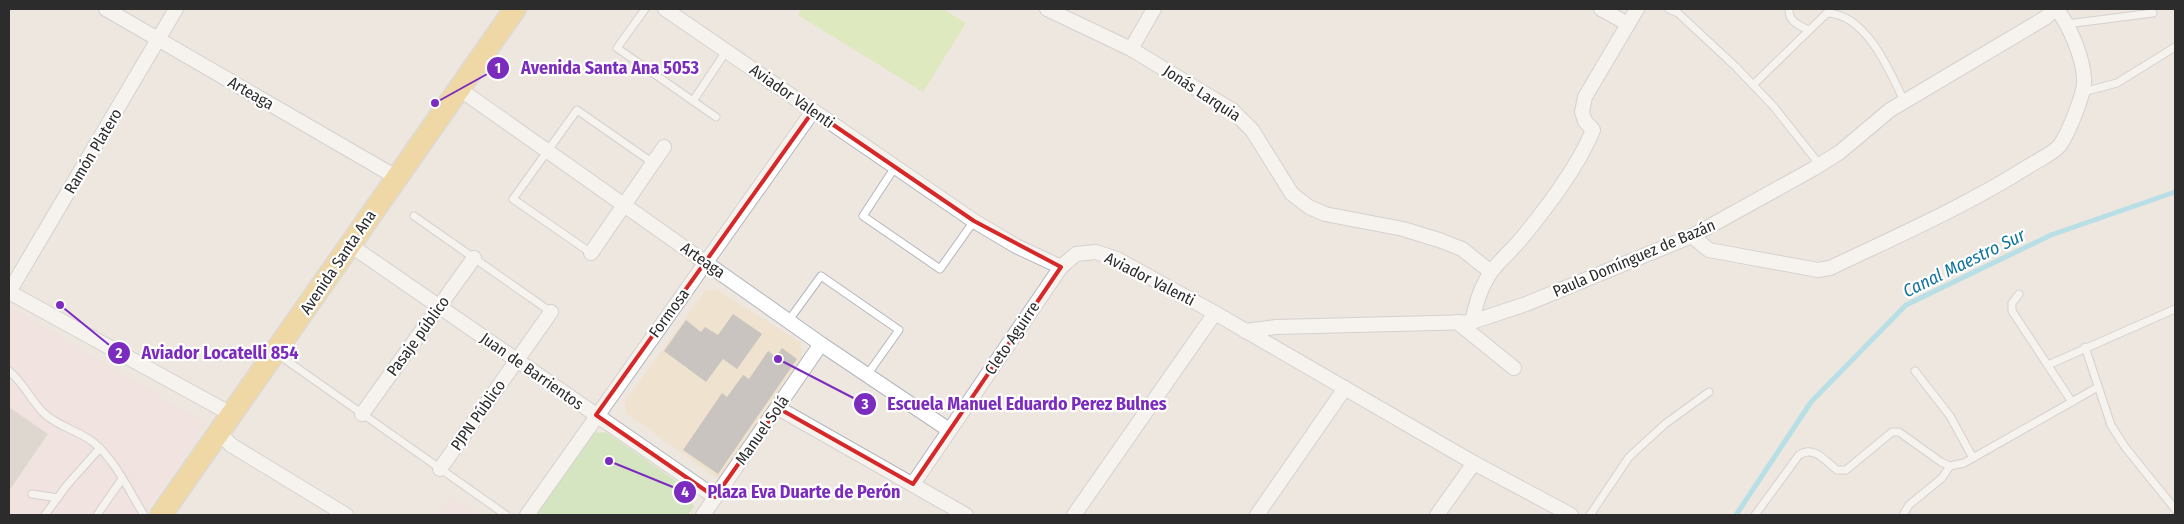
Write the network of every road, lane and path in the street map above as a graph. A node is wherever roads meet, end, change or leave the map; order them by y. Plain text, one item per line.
1 (106, 9) edge
2 (176, 9) edge
3 (515, 9) edge
4 (645, 9) edge
5 (666, 9) edge
6 (1047, 9) edge
7 (1154, 9) edge
8 (1601, 9) edge
9 (1637, 9) edge
10 (1669, 9) edge
11 (1789, 9) edge
12 (2056, 9) edge
13 (1826, 11) edge
14 (2153, 13) dead end
15 (1628, 24) junction
16 (2067, 24) junction
17 (1809, 30) junction
18 (158, 39) junction
19 (2175, 47) edge
20 (1130, 49) junction
21 (727, 50) junction
22 (1753, 84) junction
23 (458, 88) junction
24 (2083, 92) junction
25 (693, 101) junction
26 (1904, 102) junction
27 (813, 111) junction
28 (716, 118) dead end
29 (664, 147) dead end
30 (547, 150) junction
31 (653, 163) junction
32 (1820, 165) junction
33 (895, 167) junction
34 (396, 177) junction
35 (624, 204) junction
36 (414, 216) dead end
37 (974, 221) junction
38 (1692, 236) junction
39 (350, 245) junction
40 (591, 252) joint
41 (474, 258) junction
42 (706, 261) junction
43 (1061, 267) junction
44 (1491, 272) junction
45 (9, 292) edge
46 (2018, 294) dead end
47 (439, 307) junction
48 (2175, 309) edge
49 (552, 312) joint
50 (1215, 313) junction
51 (788, 320) junction
52 (1457, 322) junction
53 (1472, 322) junction
54 (1245, 331) junction
55 (821, 344) junction
56 (2085, 347) junction
57 (276, 353) junction
58 (517, 361) junction
59 (2048, 365) junction
60 (1514, 368) dead end
61 (9, 371) edge
62 (1915, 371) dead end
63 (867, 375) junction
64 (2098, 387) junction
65 (1345, 388) junction
66 (1709, 392) dead end
67 (2072, 402) junction
68 (778, 408) junction
69 (231, 414) junction
70 (362, 414) junction
71 (596, 416) junction
72 (949, 430) junction
73 (219, 432) junction
74 (100, 448) junction
75 (1973, 458) junction
76 (1474, 463) junction
77 (1950, 466) junction
78 (440, 469) junction
79 (122, 478) junction
80 (913, 484) junction
81 (32, 494) dead end
82 (715, 497) junction
83 (58, 498) junction
84 (2175, 509) edge
85 (45, 515) edge
86 (97, 515) edge
87 (144, 515) edge
88 (160, 515) edge
89 (345, 515) edge
90 (506, 515) edge
91 (526, 515) edge
92 (703, 515) edge
93 (966, 515) edge
94 (1074, 515) edge
95 (1257, 515) edge
96 (1437, 515) edge
97 (1571, 515) edge
98 (1590, 515) edge
99 (1755, 515) edge
100 (1903, 515) edge

1 - 18 street, Arteaga
2 - 18 street, Ramón Platero
3 - 23 main road, Avenida Santa Ana
4 - 25 lane
5 - 21 street, Aviador Valenti
6 - 20 street, Jonás Larquia
7 - 20 street
8 - 15 street
9 - 15 street
10 - 22 lane
11 - 17 lane
12 - 16 street
12 - 26 street, Paula Domínguez de Bazán
13 - 17 lane
13 - 26 lane
14 - 16 lane
15 - 44 street
16 - 24 street
17 - 22 lane
18 - 34 street, Arteaga
18 - 45 street, Ramón Platero
19 - 24 lane
20 - 44 street, Jonás Larquia
21 - 25 lane
21 - 27 street, Aviador Valenti
22 - 32 lane
23 - 30 street, Arteaga
23 - 34 main road, Avenida Santa Ana
24 - 38 street
25 - 28 lane
26 - 32 street, Paula Domínguez de Bazán
27 - 33 street, Aviador Valenti
27 - 42 street, Formosa
29 - 31 street
30 - 31 lane
30 - 35 street, Arteaga
30 - 40 lane
31 - 35 street
32 - 38 street, Paula Domínguez de Bazán
33 - 37 street, Aviador Valenti
33 - 37 lane
34 - 39 main road, Avenida Santa Ana
35 - 40 street
35 - 42 street, Arteaga
36 - 41 lane
37 - 43 street, Aviador Valenti
38 - 53 street, Paula Domínguez de Bazán
39 - 47 street, Juan de Barrientos
39 - 57 main road, Avenida Santa Ana
41 - 47 street, Pasaje público
41 - 49 lane
42 - 51 street, Arteaga
42 - 71 street, Formosa
43 - 50 street, Aviador Valenti
43 - 72 street, Cleto Aguirre
44 - 53 street
45 - 69 street
46 - 59 lane
47 - 58 street, Juan de Barrientos
47 - 70 street, Pasaje público
48 - 56 lane
49 - 58 street, PJPN Público
50 - 54 street, Aviador Valenti
50 - 94 street
51 - 55 street, Arteaga
51 - 63 lane
52 - 53 street, Paula Domínguez de Bazán
52 - 54 street, Paula Domínguez de Bazán
52 - 60 street
54 - 65 street, Aviador Valenti
55 - 63 street, Arteaga
55 - 68 street, Manuel Solá
56 - 59 lane
56 - 64 lane
57 - 69 main road, Avenida Santa Ana
57 - 70 lane
58 - 71 street, Juan de Barrientos
58 - 78 street, PJPN Público
59 - 67 lane
61 - 74 lane
62 - 75 lane
63 - 72 street, Arteaga
64 - 67 lane
64 - 84 lane
65 - 76 street, Aviador Valenti
65 - 95 street
66 - 98 lane
67 - 75 lane
68 - 80 street
68 - 82 street, Manuel Solá
69 - 73 main road, Avenida Santa Ana
70 - 78 lane
71 - 82 street, Juan de Barrientos
71 - 91 street, Formosa
72 - 80 street, Cleto Aguirre
73 - 88 main road, Avenida Santa Ana
73 - 89 street
74 - 79 lane
74 - 83 lane
75 - 77 lane
76 - 96 street
76 - 97 street, Aviador Valenti
77 - 99 lane
77 - 100 lane
78 - 90 lane
79 - 86 lane
79 - 87 lane
80 - 93 street
81 - 83 lane
82 - 92 street, Manuel Solá
83 - 85 lane

